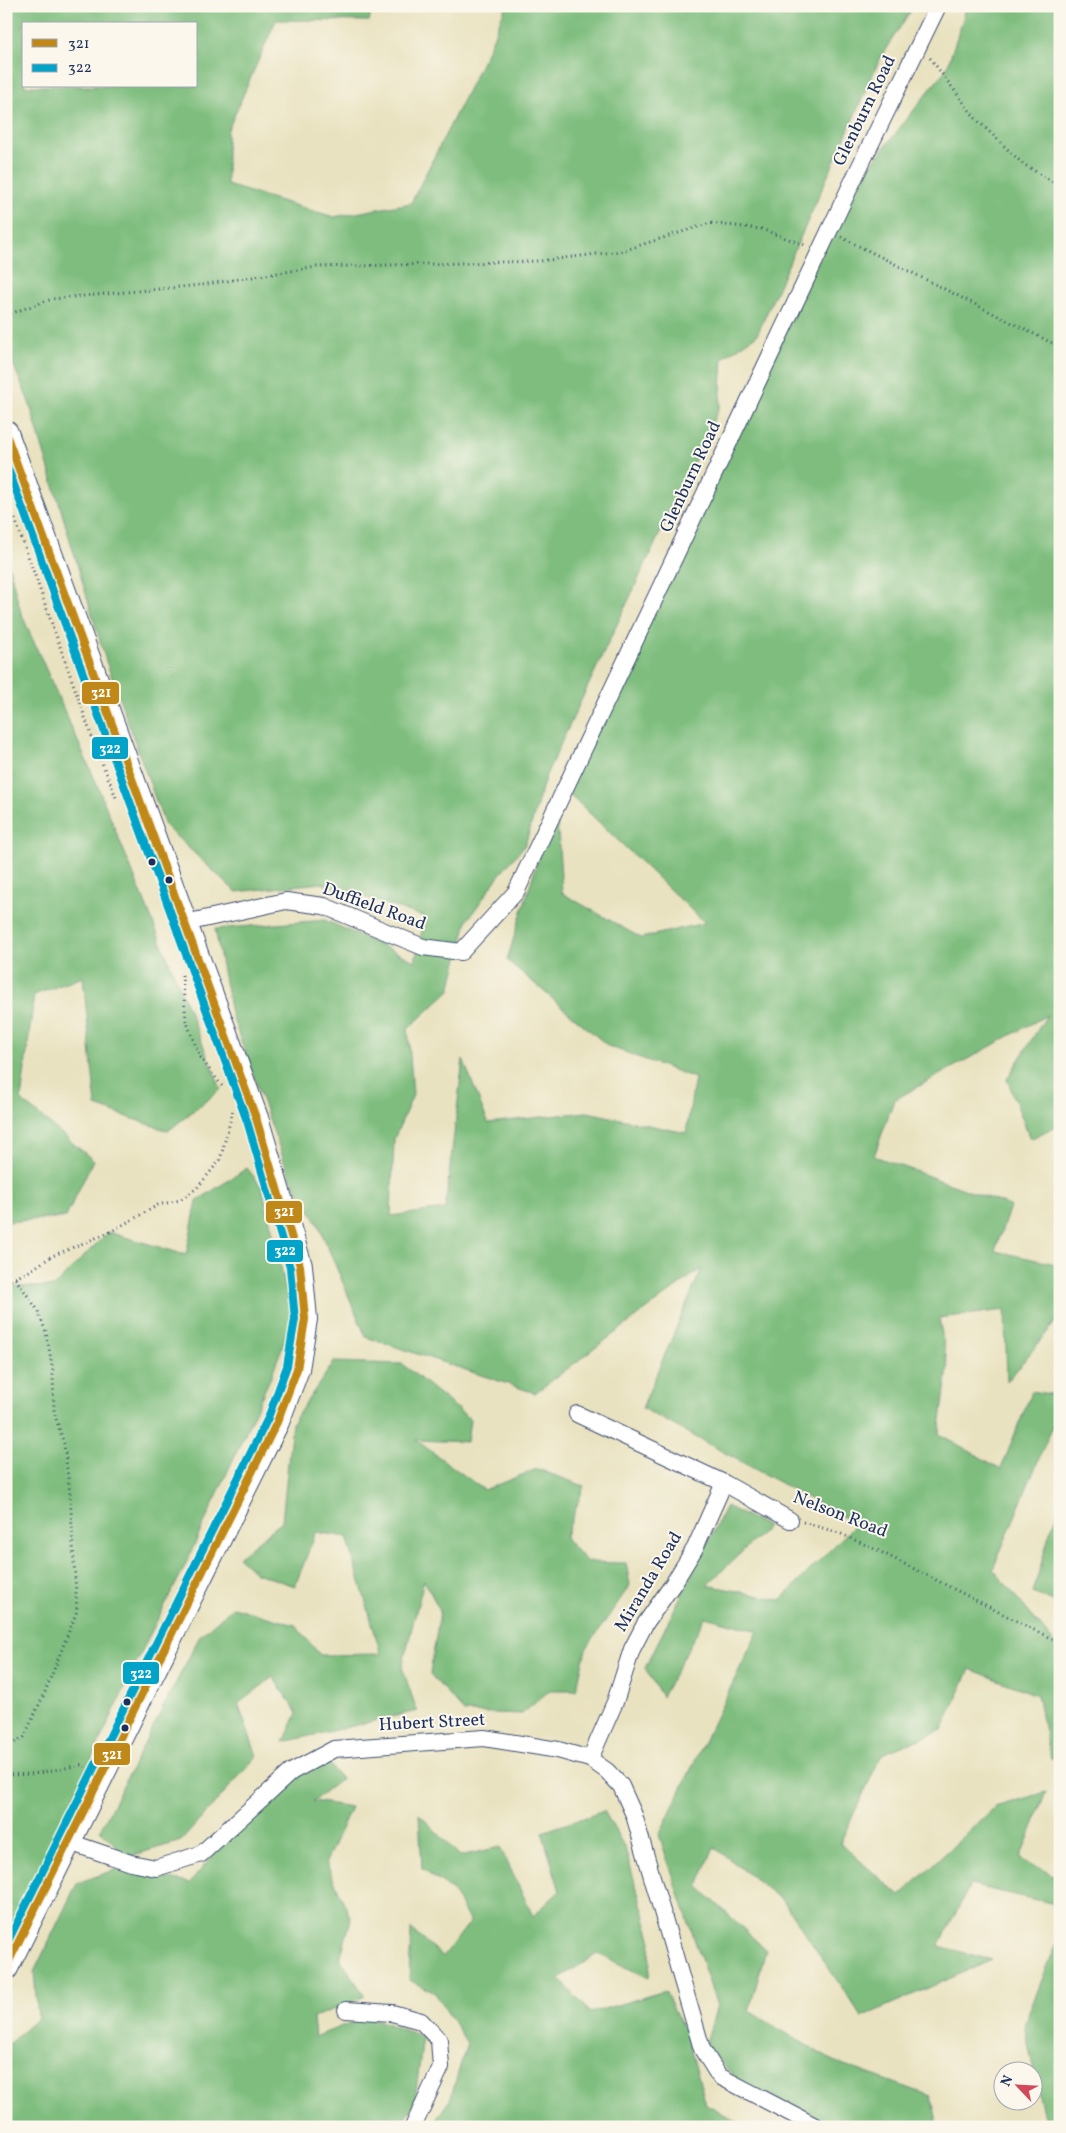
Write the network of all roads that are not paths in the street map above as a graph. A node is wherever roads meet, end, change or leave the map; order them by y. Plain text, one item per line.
1 (938, 6) edge
2 (6, 433) edge
3 (185, 924) junction
4 (461, 952) joint
5 (577, 1414) dead end
6 (724, 1483) junction
7 (790, 1520) road end
8 (590, 1759) junction
9 (69, 1842) junction
10 (6, 1968) edge
11 (346, 2010) dead end
12 (413, 2127) edge
13 (817, 2127) edge

1 - 4 street, Glenburn Road
2 - 3 street
3 - 4 street, Duffield Road
3 - 9 street
5 - 6 street, Nelson Road
6 - 7 street, Nelson Road
6 - 8 street, Miranda Road
8 - 9 street, Hubert Street
8 - 13 street, Hubert Street
9 - 10 street
11 - 12 street

